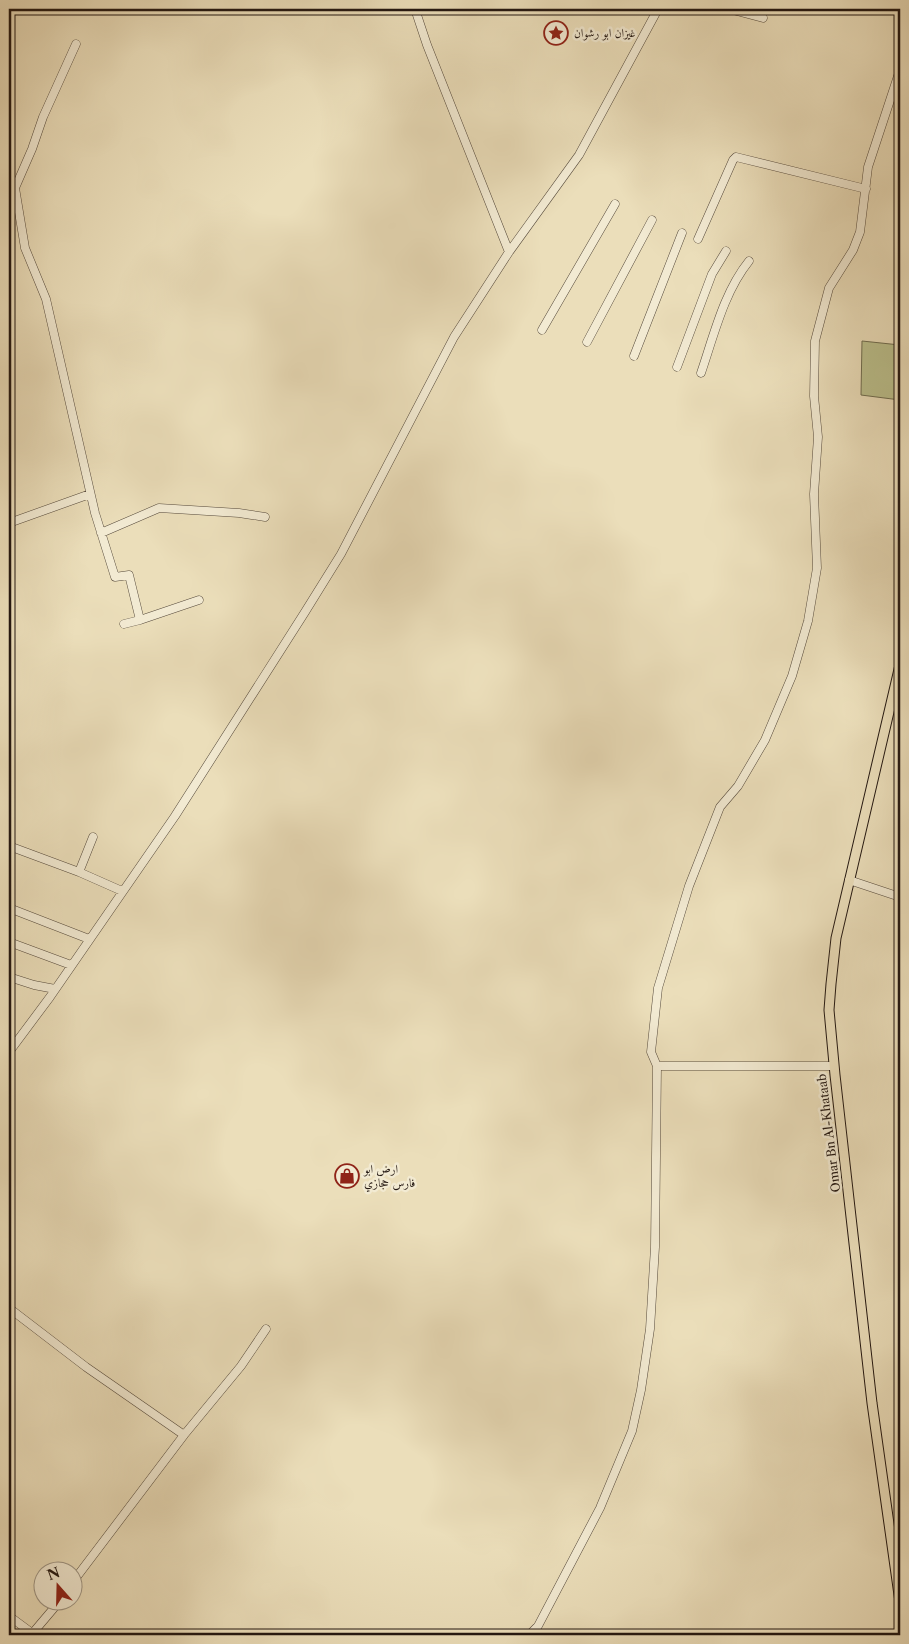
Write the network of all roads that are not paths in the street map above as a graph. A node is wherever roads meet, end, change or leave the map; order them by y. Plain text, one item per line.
1 (416, 9) edge
2 (658, 9) edge
3 (729, 9) edge
4 (763, 18) dead end
5 (76, 44) dead end
6 (900, 70) edge
7 (866, 189) junction
8 (615, 204) dead end
9 (652, 220) dead end
10 (682, 233) dead end
11 (698, 239) dead end
12 (726, 251) dead end
13 (509, 252) junction
14 (749, 261) dead end
15 (542, 330) dead end
16 (587, 342) dead end
17 (634, 356) dead end
18 (677, 367) dead end
19 (701, 373) dead end
20 (90, 494) junction
21 (265, 517) dead end
22 (9, 523) edge
23 (101, 532) junction
24 (199, 600) dead end
25 (140, 620) junction
26 (124, 624) dead end
27 (900, 665) edge
28 (92, 837) dead end
29 (9, 846) edge
30 (79, 872) junction
31 (849, 880) junction
32 (122, 891) junction
33 (900, 897) edge
34 (9, 908) edge
35 (89, 939) junction
36 (9, 942) edge
37 (71, 966) junction
38 (9, 977) edge
39 (55, 989) junction
40 (9, 1052) edge
41 (656, 1066) junction
42 (834, 1066) junction
43 (9, 1308) edge
44 (266, 1329) dead end
45 (184, 1435) junction
46 (82, 1570) edge
47 (900, 1602) edge
48 (50, 1612) edge
49 (9, 1616) edge
50 (31, 1634) edge
51 (529, 1635) edge

1 - 13 street
2 - 13 street
3 - 4 street
5 - 20 street
6 - 7 street
7 - 11 street
7 - 41 street
8 - 15 street
9 - 16 street
10 - 17 street
12 - 18 street
13 - 32 street
14 - 19 street
20 - 22 street
20 - 23 street
21 - 23 street
23 - 25 street
24 - 25 street
25 - 26 street
27 - 31 main road, Omar Bn Al-Khataab
28 - 30 street
29 - 30 street
30 - 32 street
31 - 33 street
31 - 42 main road, Omar Bn Al-Khataab
32 - 35 street
34 - 35 street
35 - 37 street
36 - 37 street
37 - 39 street
38 - 39 street
39 - 40 street
41 - 42 street
41 - 51 street
42 - 47 main road, Omar Bn Al-Khataab
43 - 45 street
44 - 45 street
45 - 46 street
48 - 50 street
49 - 50 street

